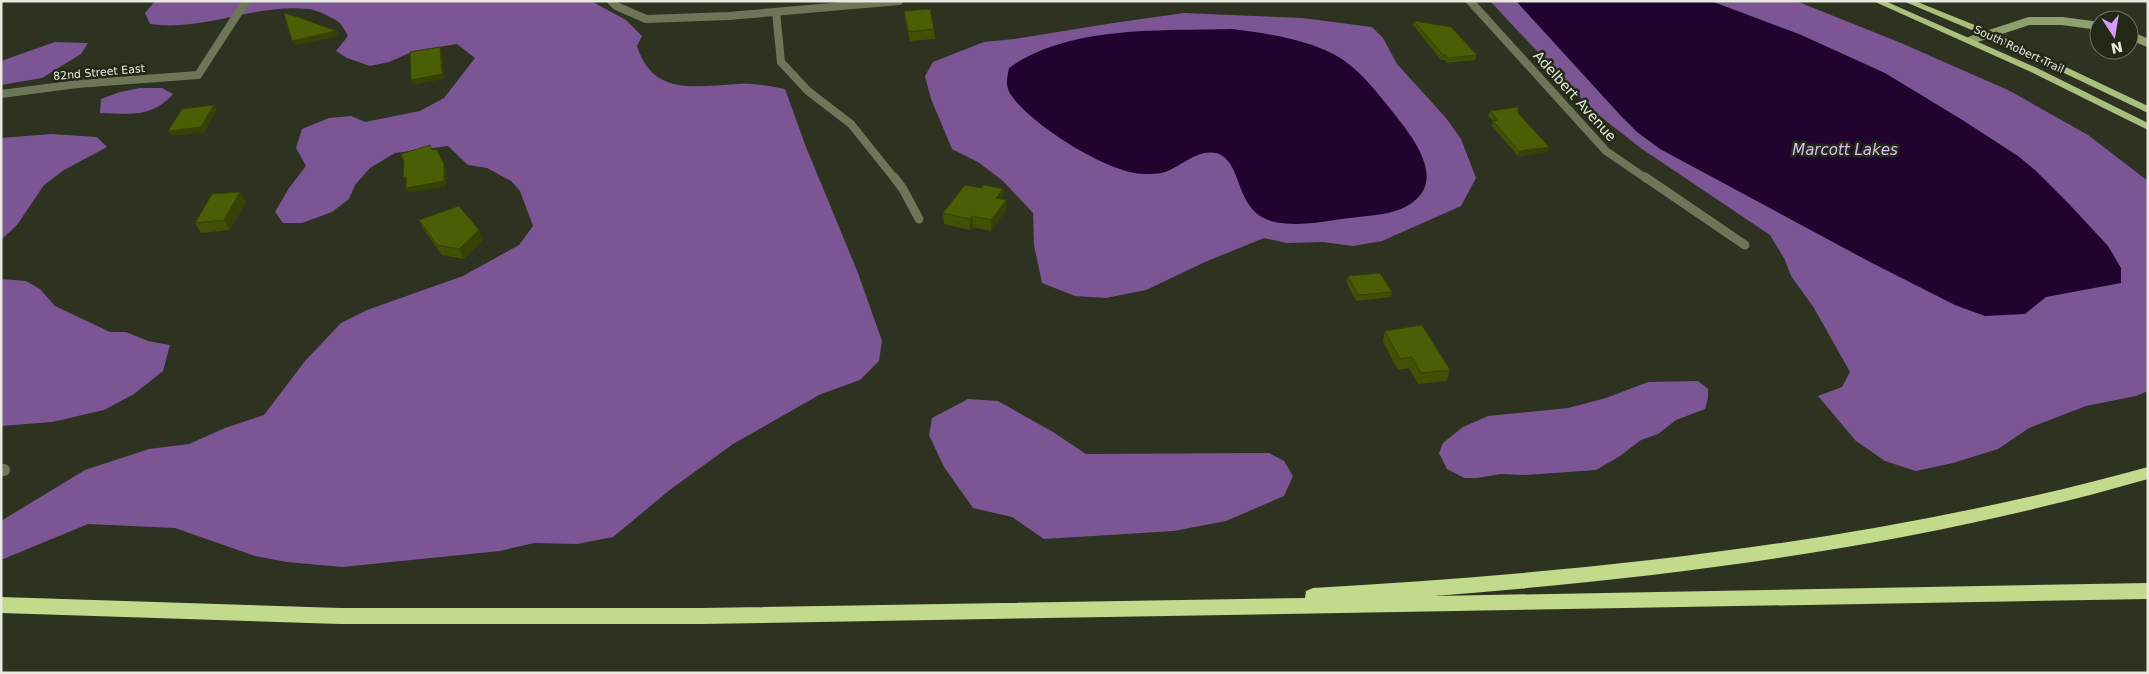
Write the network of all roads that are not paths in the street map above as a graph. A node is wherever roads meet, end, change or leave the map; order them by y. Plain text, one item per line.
1 (246, 1) edge
2 (611, 1) edge
3 (899, 1) edge
4 (1470, 1) edge
5 (1877, 1) edge
6 (1907, 1) edge
7 (776, 12) junction
8 (2089, 24) edge
9 (1989, 34) junction
10 (1970, 40) junction
11 (1, 94) edge
12 (2148, 110) edge
13 (2148, 127) edge
14 (919, 219) dead end
15 (1745, 245) dead end
16 (2148, 473) edge
17 (2148, 591) edge
18 (1, 605) edge
19 (702, 616) junction

1 - 11 street, 82nd Street East
2 - 7 street
3 - 7 street
4 - 15 street, Adelbert Avenue
5 - 10 main road, South Robert Trail
6 - 9 main road, South Robert Trail
7 - 14 street
8 - 9 street
9 - 10 street
9 - 12 main road, South Robert Trail
10 - 13 main road, South Robert Trail
16 - 19 highway
17 - 19 highway
18 - 19 highway

